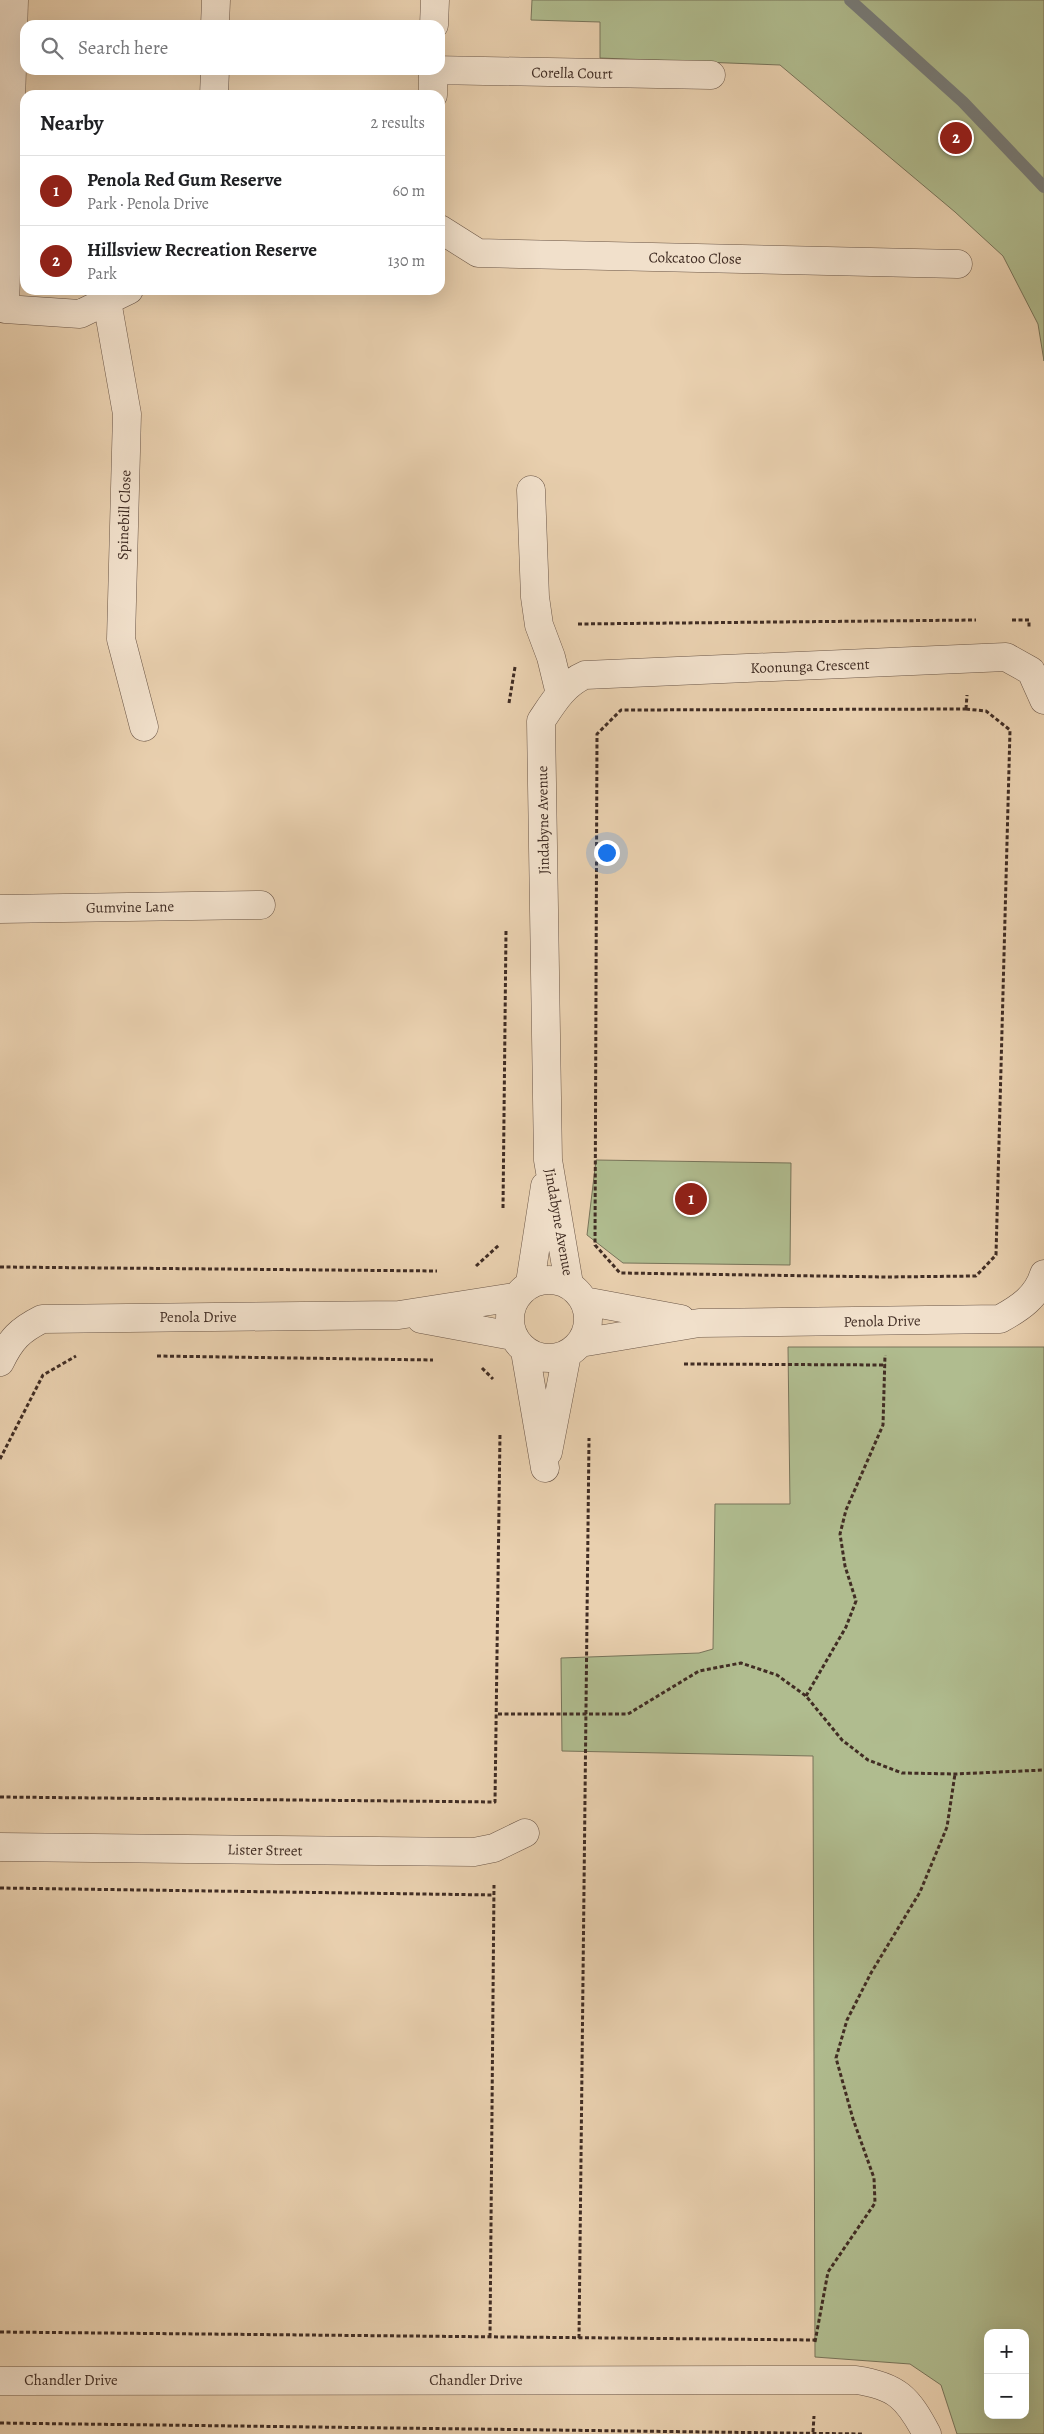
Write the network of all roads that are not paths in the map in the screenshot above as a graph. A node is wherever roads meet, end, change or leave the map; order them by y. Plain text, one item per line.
1 (14, 0) edge
2 (216, 0) edge
3 (435, 0) edge
4 (216, 20) edge
5 (434, 20) edge
6 (445, 70) edge
7 (215, 75) edge
8 (433, 75) edge
9 (711, 75) dead end
10 (214, 90) edge
11 (433, 90) edge
12 (445, 232) edge
13 (958, 264) dead end
14 (118, 295) edge
15 (530, 490) dead end
16 (560, 694) junction
17 (1044, 700) edge
18 (144, 727) dead end
19 (261, 905) dead end
20 (0, 908) edge
21 (548, 1160) junction
22 (1044, 1274) edge
23 (522, 1290) junction
24 (577, 1293) junction
25 (400, 1315) junction
26 (700, 1323) junction
27 (519, 1343) junction
28 (574, 1348) junction
29 (2, 1351) edge
30 (526, 1833) dead end
31 (0, 1847) edge
32 (0, 2381) edge
33 (927, 2434) edge

1 - 14 street
2 - 4 street
3 - 5 street
6 - 9 street, Corella Court
7 - 10 street
8 - 11 street
12 - 13 street, Cokcatoo Close
14 - 18 street, Spinebill Close
15 - 16 street
16 - 17 street, Koonunga Crescent
16 - 21 street, Jindabyne Avenue
19 - 20 street, Gumvine Lane
21 - 23 street, Jindabyne Avenue
21 - 24 street, Jindabyne Avenue
22 - 26 street, Penola Drive
23 - 24 street
23 - 25 street, Penola Drive
23 - 27 street
24 - 26 street, Penola Drive
24 - 28 street
25 - 27 street, Penola Drive
25 - 29 street, Penola Drive
26 - 28 street, Penola Drive
27 - 28 street
27 - 28 street
30 - 31 street, Lister Street
32 - 33 street, Chandler Drive

